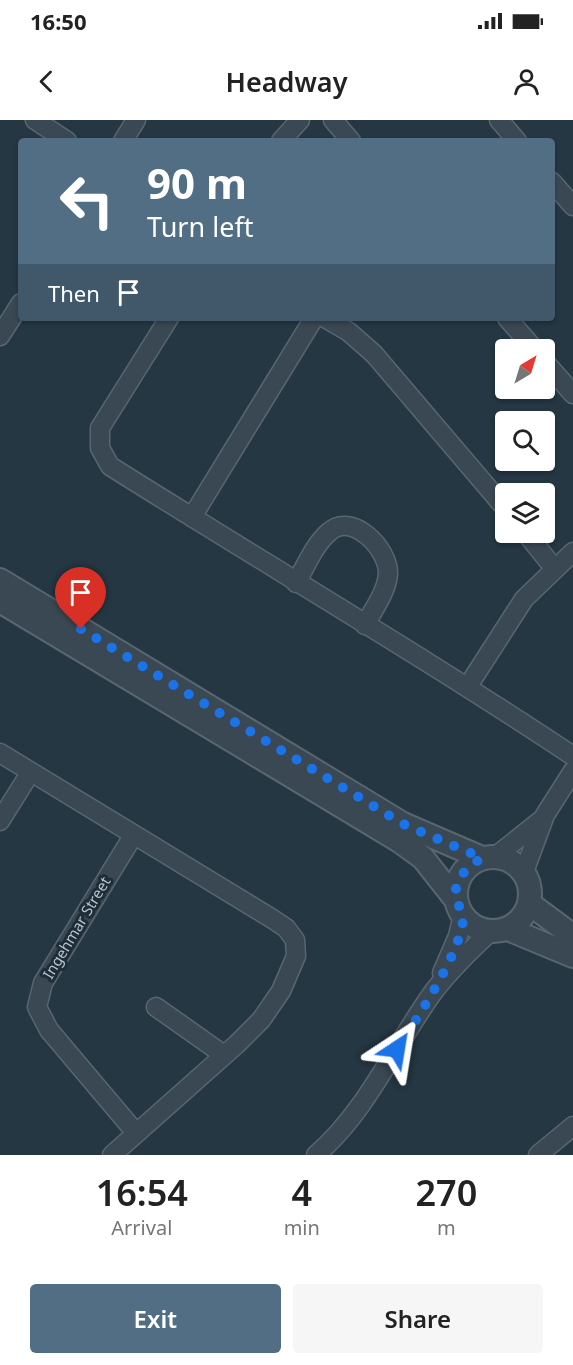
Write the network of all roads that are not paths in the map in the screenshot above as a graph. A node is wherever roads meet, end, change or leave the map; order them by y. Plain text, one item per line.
1 (35, 120) edge
2 (136, 120) edge
3 (300, 120) edge
4 (333, 120) edge
5 (499, 120) edge
6 (63, 138) edge
7 (125, 138) edge
8 (285, 138) edge
9 (348, 138) edge
10 (514, 138) edge
11 (555, 185) edge
12 (573, 206) edge
13 (18, 308) edge
14 (167, 321) edge
15 (312, 321) edge
16 (329, 321) edge
17 (510, 321) edge
18 (0, 336) edge
19 (525, 339) edge
20 (555, 373) edge
21 (572, 391) edge
22 (495, 496) edge
23 (192, 517) junction
24 (534, 543) edge
25 (573, 552) edge
26 (554, 568) junction
27 (0, 580) edge
28 (296, 583) junction
29 (0, 601) edge
30 (365, 625) junction
31 (468, 686) junction
32 (0, 753) edge
33 (573, 756) edge
34 (573, 771) edge
35 (30, 773) junction
36 (545, 815) junction
37 (0, 821) edge
38 (133, 836) junction
39 (489, 857) junction
40 (524, 872) junction
41 (530, 904) junction
42 (459, 908) junction
43 (500, 930) junction
44 (573, 936) edge
45 (573, 956) edge
46 (434, 992) junction
47 (156, 1007) dead end
48 (224, 1055) junction
49 (573, 1126) edge
50 (136, 1133) junction
51 (112, 1155) edge
52 (316, 1155) edge
53 (538, 1155) edge

1 - 6 street
2 - 7 street
3 - 8 street
4 - 9 street
5 - 10 street
11 - 12 street
13 - 18 street
14 - 23 street
15 - 23 street
16 - 22 street
17 - 19 street
20 - 21 street
23 - 28 street
24 - 26 street
25 - 26 street
26 - 31 street
27 - 39 street
28 - 30 street
28 - 30 street
29 - 42 street
30 - 31 street
31 - 33 street
32 - 35 street
34 - 36 street
35 - 37 street
35 - 38 street
36 - 39 street
36 - 40 street
38 - 48 street
38 - 50 street, Ingehmar Street
39 - 40 street
39 - 42 street
40 - 41 street
41 - 43 street
41 - 44 street
42 - 43 street
42 - 46 street
43 - 45 street
43 - 46 street
46 - 52 street
47 - 48 street
48 - 50 street
49 - 53 street
50 - 51 street

